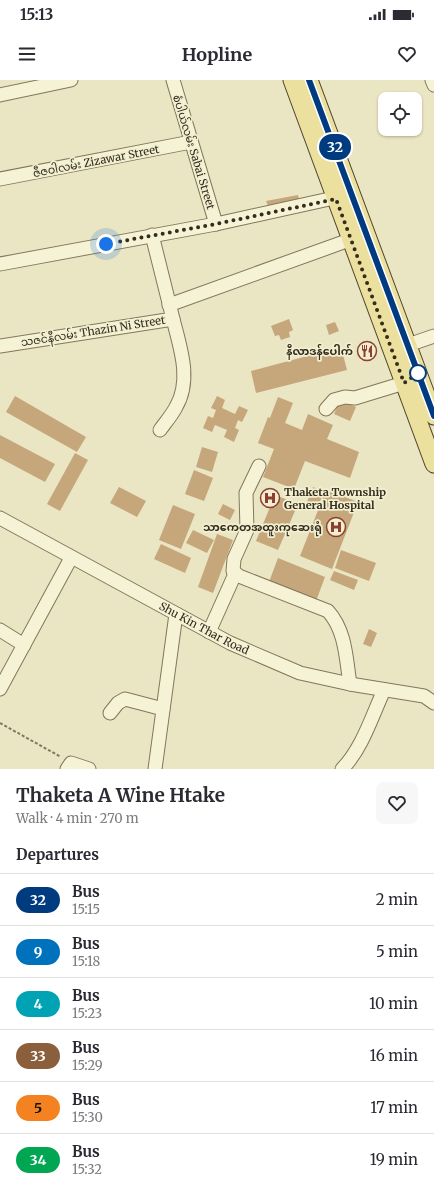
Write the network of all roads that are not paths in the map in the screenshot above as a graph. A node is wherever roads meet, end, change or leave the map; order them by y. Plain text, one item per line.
1 (71, 80) edge
2 (173, 80) edge
3 (292, 80) edge
4 (309, 80) edge
5 (432, 80) edge
6 (434, 85) edge
7 (0, 95) edge
8 (191, 142) junction
9 (0, 180) edge
10 (344, 196) junction
11 (216, 224) junction
12 (152, 235) junction
13 (352, 239) junction
14 (0, 264) edge
15 (169, 305) junction
16 (173, 319) junction
17 (434, 336) edge
18 (408, 345) junction
19 (0, 346) edge
20 (404, 383) junction
21 (326, 409) dead end
22 (434, 416) edge
23 (160, 430) dead end
24 (434, 464) edge
25 (259, 466) dead end
26 (0, 518) edge
27 (71, 558) junction
28 (235, 574) junction
29 (176, 614) junction
30 (0, 630) edge
31 (209, 632) junction
32 (24, 645) junction
33 (350, 684) junction
34 (0, 689) edge
35 (384, 690) junction
36 (431, 697) edge
37 (163, 709) junction
38 (110, 713) dead end
39 (69, 766) edge
40 (349, 767) edge
41 (89, 769) edge
42 (155, 769) edge

1 - 7 street
2 - 8 street, စံပါယ်လမ်း Sabai Street
3 - 10 main road
4 - 10 main road
5 - 6 street
8 - 9 street, ဇီဇဝါလမ်း Zizawar Street
8 - 11 street, စံပါယ်လမ်း Sabai Street
10 - 11 street
10 - 13 main road
10 - 18 main road
11 - 12 street
12 - 14 street
12 - 15 street, သဇင်နီလမ်း Thazin Ni Street
13 - 15 street
13 - 20 main road
15 - 16 street, သဇင်နီလမ်း Thazin Ni Street
16 - 19 street, သဇင်နီလမ်း Thazin Ni Street
16 - 23 street
17 - 18 street
18 - 22 main road
20 - 21 street
20 - 24 main road
25 - 28 street
26 - 27 street, Shu Kin Thar Road
27 - 29 street, Shu Kin Thar Road
27 - 32 street
28 - 31 street
28 - 33 street
29 - 31 street, Shu Kin Thar Road
29 - 37 street
30 - 32 street
31 - 33 street, Shu Kin Thar Road
32 - 34 street
33 - 35 street, Shu Kin Thar Road
35 - 36 street, Shu Kin Thar Road
35 - 40 street
37 - 38 street
37 - 42 street
39 - 41 street

